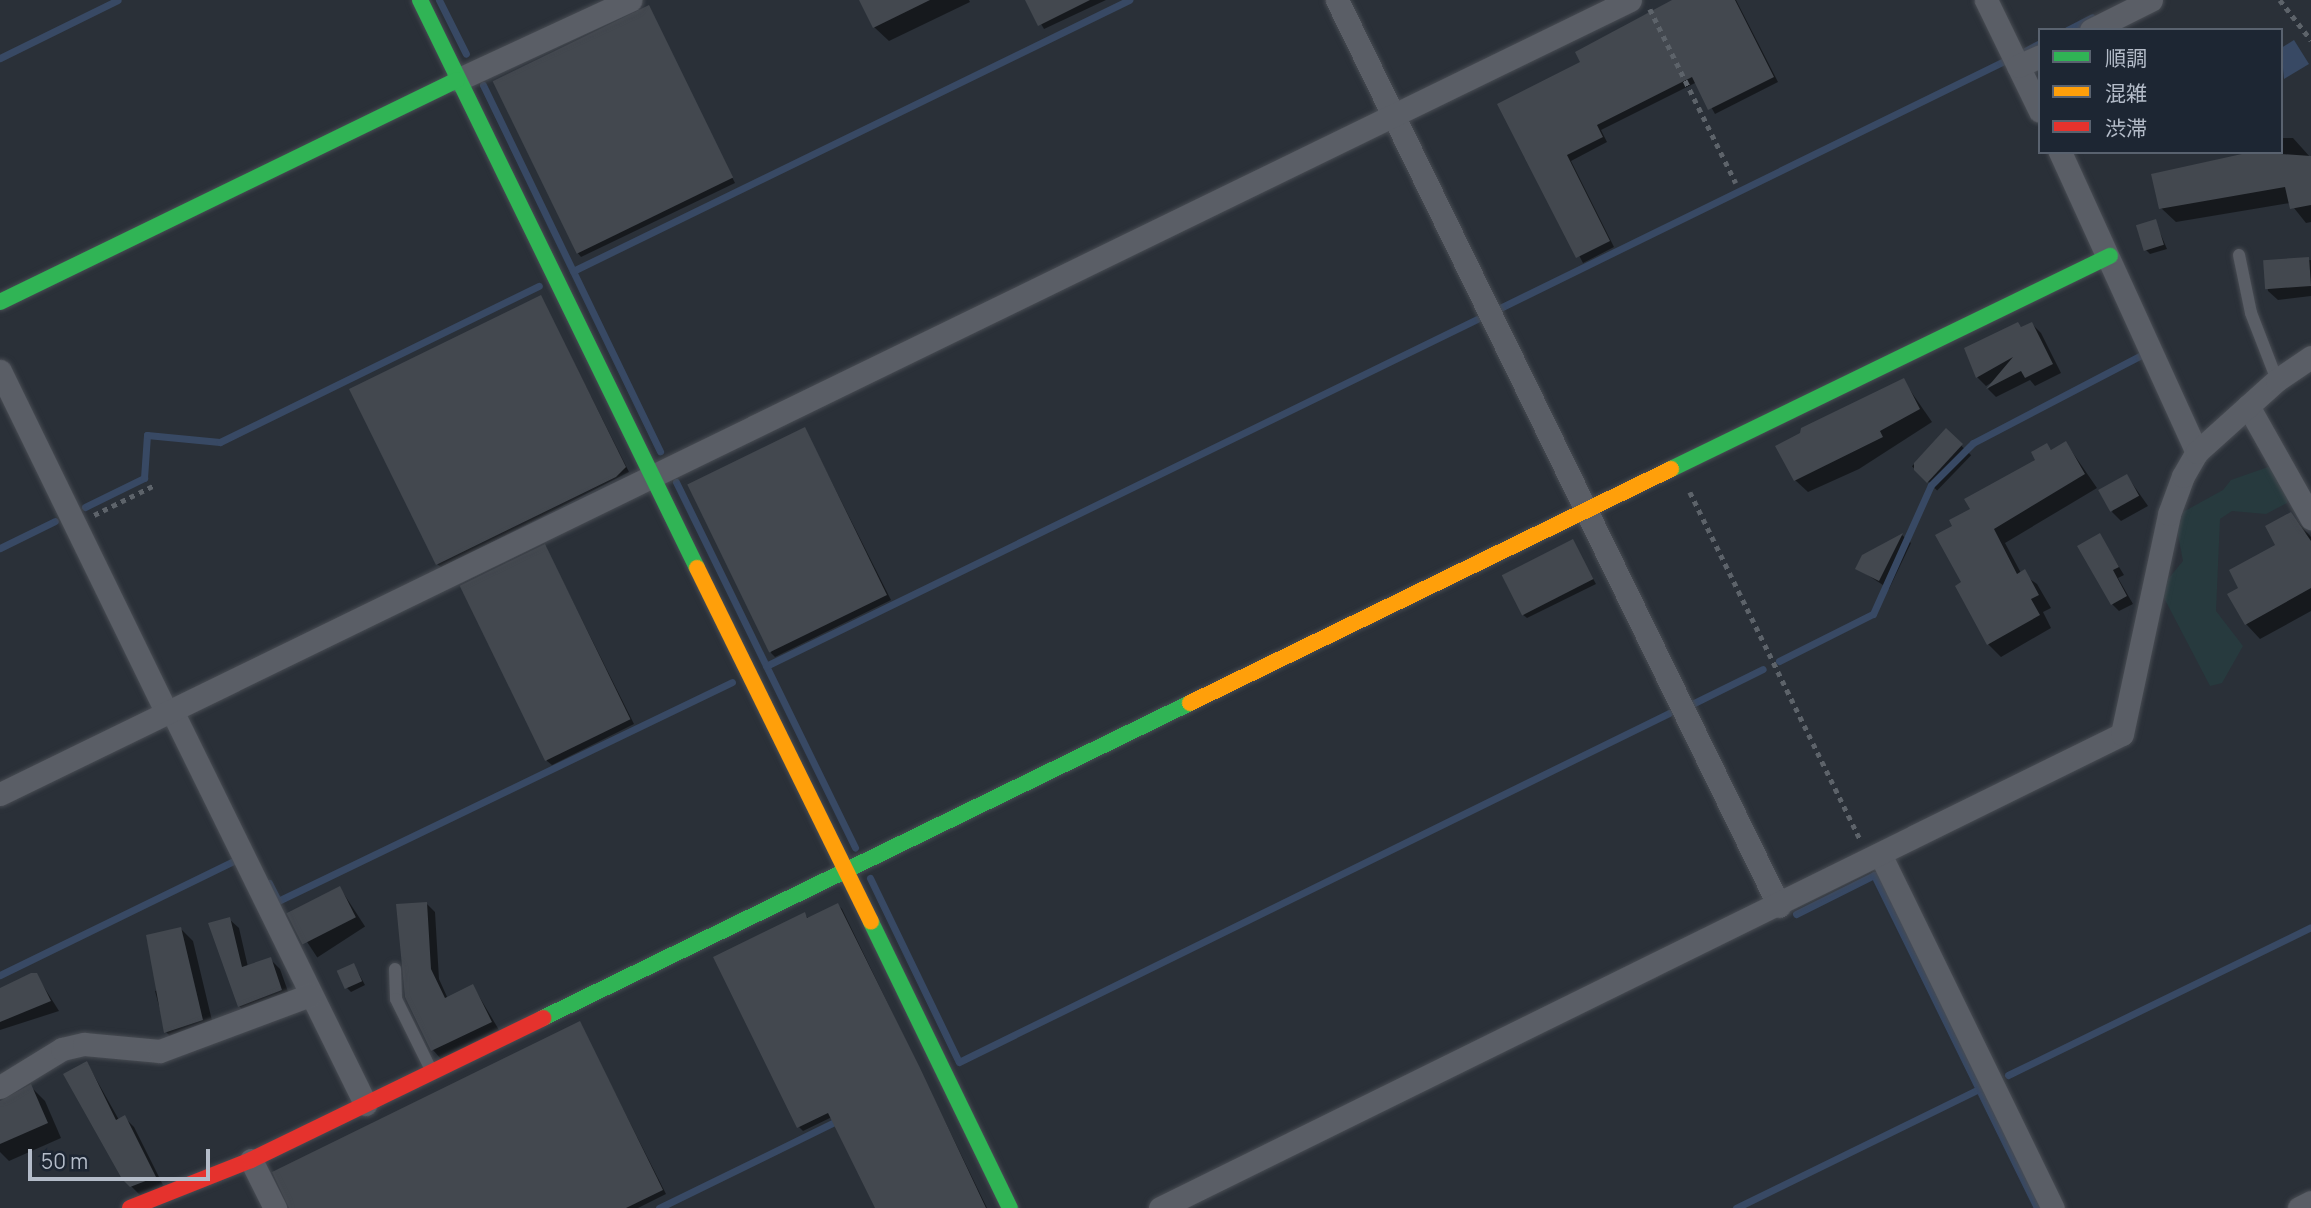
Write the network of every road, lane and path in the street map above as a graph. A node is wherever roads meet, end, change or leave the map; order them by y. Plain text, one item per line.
1 (420, 0) edge
2 (629, 0) edge
3 (1337, 0) edge
4 (1630, 0) edge
5 (1646, 0) edge
6 (1986, 0) edge
7 (2151, 0) edge
8 (2280, 0) edge
9 (2095, 28) edge
10 (2311, 40) edge
11 (2038, 57) edge
12 (2018, 66) junction
13 (457, 80) junction
14 (2038, 107) edge
15 (1394, 114) junction
16 (2061, 154) edge
17 (1736, 183) dead end
18 (2239, 255) dead end
19 (2110, 256) junction
20 (0, 302) edge
21 (2311, 357) edge
22 (0, 371) edge
23 (2277, 380) junction
24 (2248, 406) junction
25 (2197, 452) junction
26 (1677, 466) junction
27 (652, 478) junction
28 (153, 486) dead end
29 (1586, 510) junction
30 (2311, 518) edge
31 (75, 525) junction
32 (170, 712) junction
33 (0, 794) edge
34 (1876, 859) junction
35 (846, 874) junction
36 (1779, 906) junction
37 (395, 969) dead end
38 (310, 995) junction
39 (432, 1072) junction
40 (0, 1087) edge
41 (365, 1104) junction
42 (251, 1160) junction
43 (2311, 1202) edge
44 (130, 1208) edge
45 (275, 1208) edge
46 (1010, 1208) edge
47 (1160, 1208) edge
48 (2053, 1208) edge
49 (2299, 1208) edge

1 - 13 street
2 - 13 street
3 - 15 street
4 - 15 street
5 - 17 path
6 - 12 street
7 - 9 street
8 - 10 path
11 - 12 street
12 - 14 street
13 - 20 street
13 - 27 street
15 - 27 street
15 - 29 street
16 - 19 street
18 - 23 lane
19 - 25 street
19 - 26 street
21 - 23 street
22 - 31 street
23 - 24 street
24 - 25 street
24 - 30 street
25 - 34 street
26 - 29 street
26 - 34 path
27 - 32 street
27 - 35 street
28 - 31 path
29 - 35 street
29 - 36 street
31 - 32 street
32 - 33 street
32 - 38 street
34 - 36 street
34 - 48 street
35 - 39 street
35 - 46 street
36 - 47 street
37 - 39 lane
38 - 40 street
38 - 41 street
39 - 41 street
41 - 42 street
42 - 44 street
42 - 45 street
43 - 49 street

